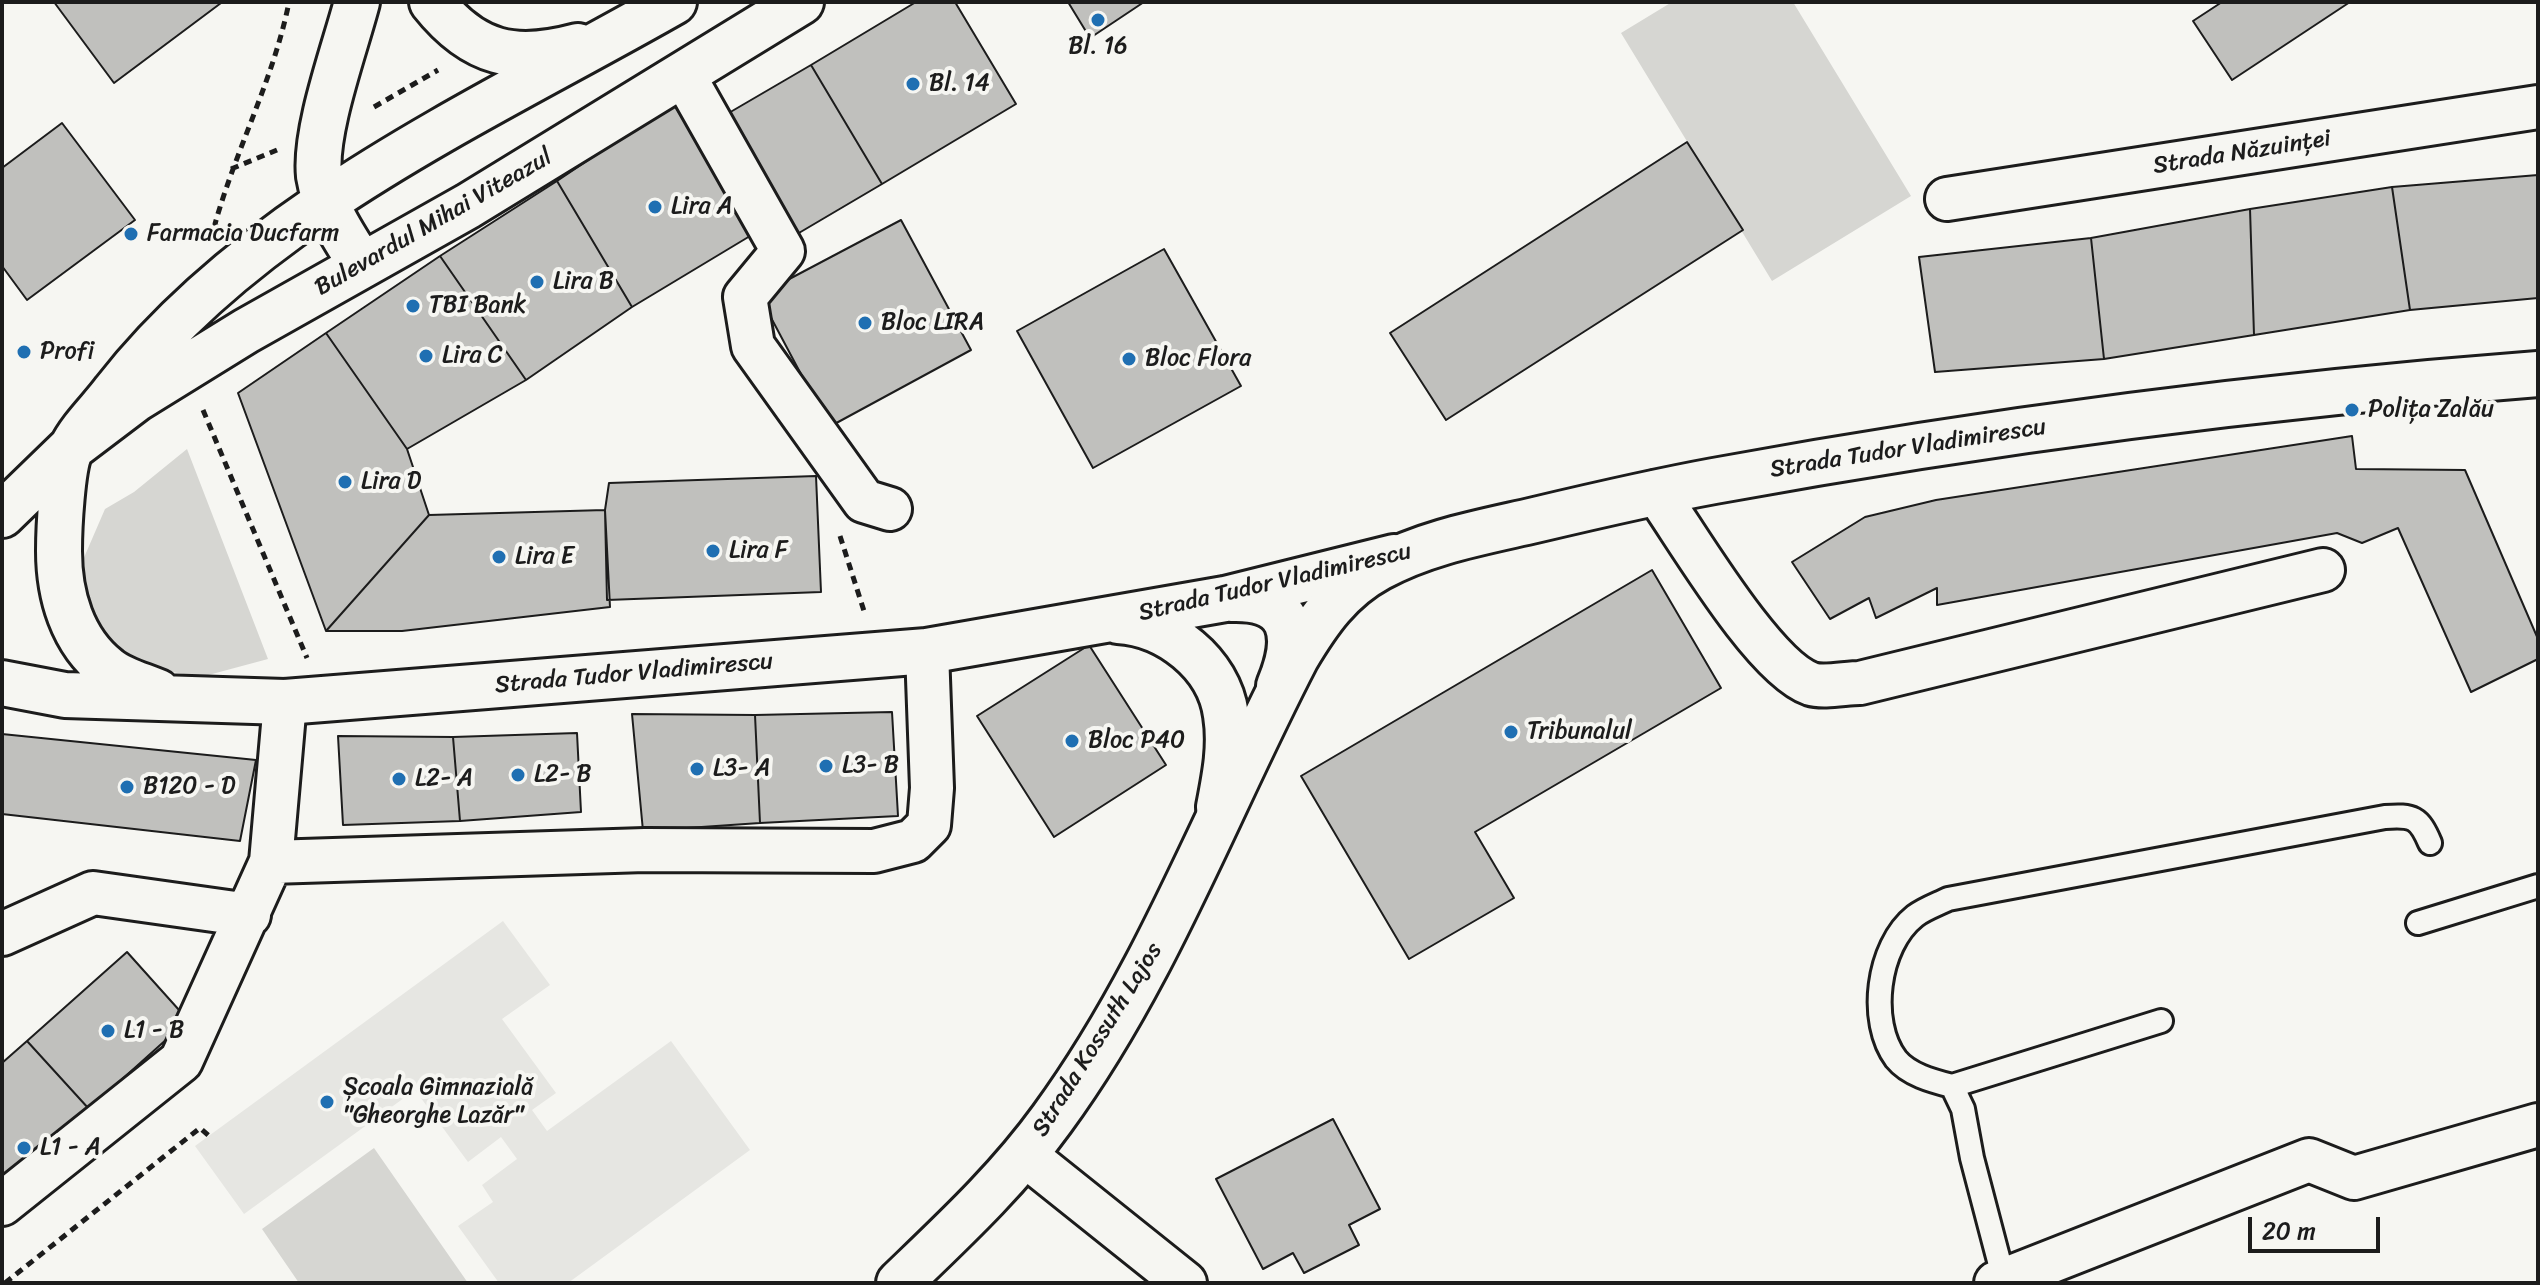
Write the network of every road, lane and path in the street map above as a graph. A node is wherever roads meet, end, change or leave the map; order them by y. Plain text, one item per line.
1 (289, 2) edge
2 (357, 2) edge
3 (432, 2) edge
4 (674, 2) edge
5 (801, 2) edge
6 (615, 35) junction
7 (479, 46) junction
8 (683, 74) junction
9 (2538, 107) edge
10 (324, 130) junction
11 (1947, 199) dead end
12 (326, 202) junction
13 (361, 264) junction
14 (2538, 374) edge
15 (214, 401) dead end
16 (70, 449) junction
17 (1656, 492) junction
18 (890, 509) dead end
19 (2, 515) edge
20 (1416, 552) junction
21 (2323, 570) dead end
22 (1225, 599) junction
23 (1112, 621) junction
24 (927, 651) junction
25 (309, 664) dead end
26 (2, 683) edge
27 (65, 695) junction
28 (173, 699) junction
29 (285, 702) junction
30 (2, 703) edge
31 (1269, 710) junction
32 (2430, 843) dead end
33 (1206, 849) junction
34 (271, 862) junction
35 (2538, 886) edge
36 (249, 915) junction
37 (2418, 923) dead end
38 (2, 934) edge
39 (2161, 1021) dead end
40 (1952, 1086) junction
41 (2538, 1125) edge
42 (209, 1136) dead end
43 (1025, 1155) junction
44 (2, 1204) edge
45 (2000, 1282) edge
46 (5, 1283) edge
47 (899, 1283) edge
48 (1185, 1283) edge

1 - 10 path
2 - 10 main road
3 - 7 main road
4 - 6 main road, Bulevardul Mihai Viteazul
5 - 8 main road, Bulevardul Mihai Viteazul
6 - 7 main road
6 - 12 main road, Bulevardul Mihai Viteazul
7 - 10 path
8 - 13 main road, Bulevardul Mihai Viteazul
8 - 18 street
9 - 11 street, Strada Năzuinței
10 - 12 main road
12 - 13 main road
12 - 16 main road, Bulevardul Mihai Viteazul
13 - 16 main road, Bulevardul Mihai Viteazul
14 - 17 main road, Strada Tudor Vladimirescu
15 - 25 path
16 - 19 main road, Bulevardul Mihai Viteazul
16 - 28 main road
17 - 20 main road, Strada Tudor Vladimirescu
17 - 21 street
20 - 22 main road, Strada Tudor Vladimirescu
20 - 31 main road, Strada Kossuth Lajos
22 - 23 main road, Strada Tudor Vladimirescu
22 - 31 main road, Strada Kossuth Lajos
23 - 24 main road, Strada Tudor Vladimirescu
23 - 33 main road, Strada Kossuth Lajos
24 - 29 main road, Strada Tudor Vladimirescu
24 - 34 street
26 - 27 main road, Strada Tudor Vladimirescu
27 - 28 main road, Strada Tudor Vladimirescu
27 - 30 main road
28 - 29 main road, Strada Tudor Vladimirescu
29 - 34 street
31 - 33 main road, Strada Kossuth Lajos
32 - 40 lane
33 - 43 main road, Strada Kossuth Lajos
34 - 36 street
35 - 37 lane
36 - 38 street
36 - 44 street
39 - 40 lane
40 - 45 lane
41 - 45 street
42 - 46 path
43 - 47 main road, Strada Kossuth Lajos
43 - 48 street

